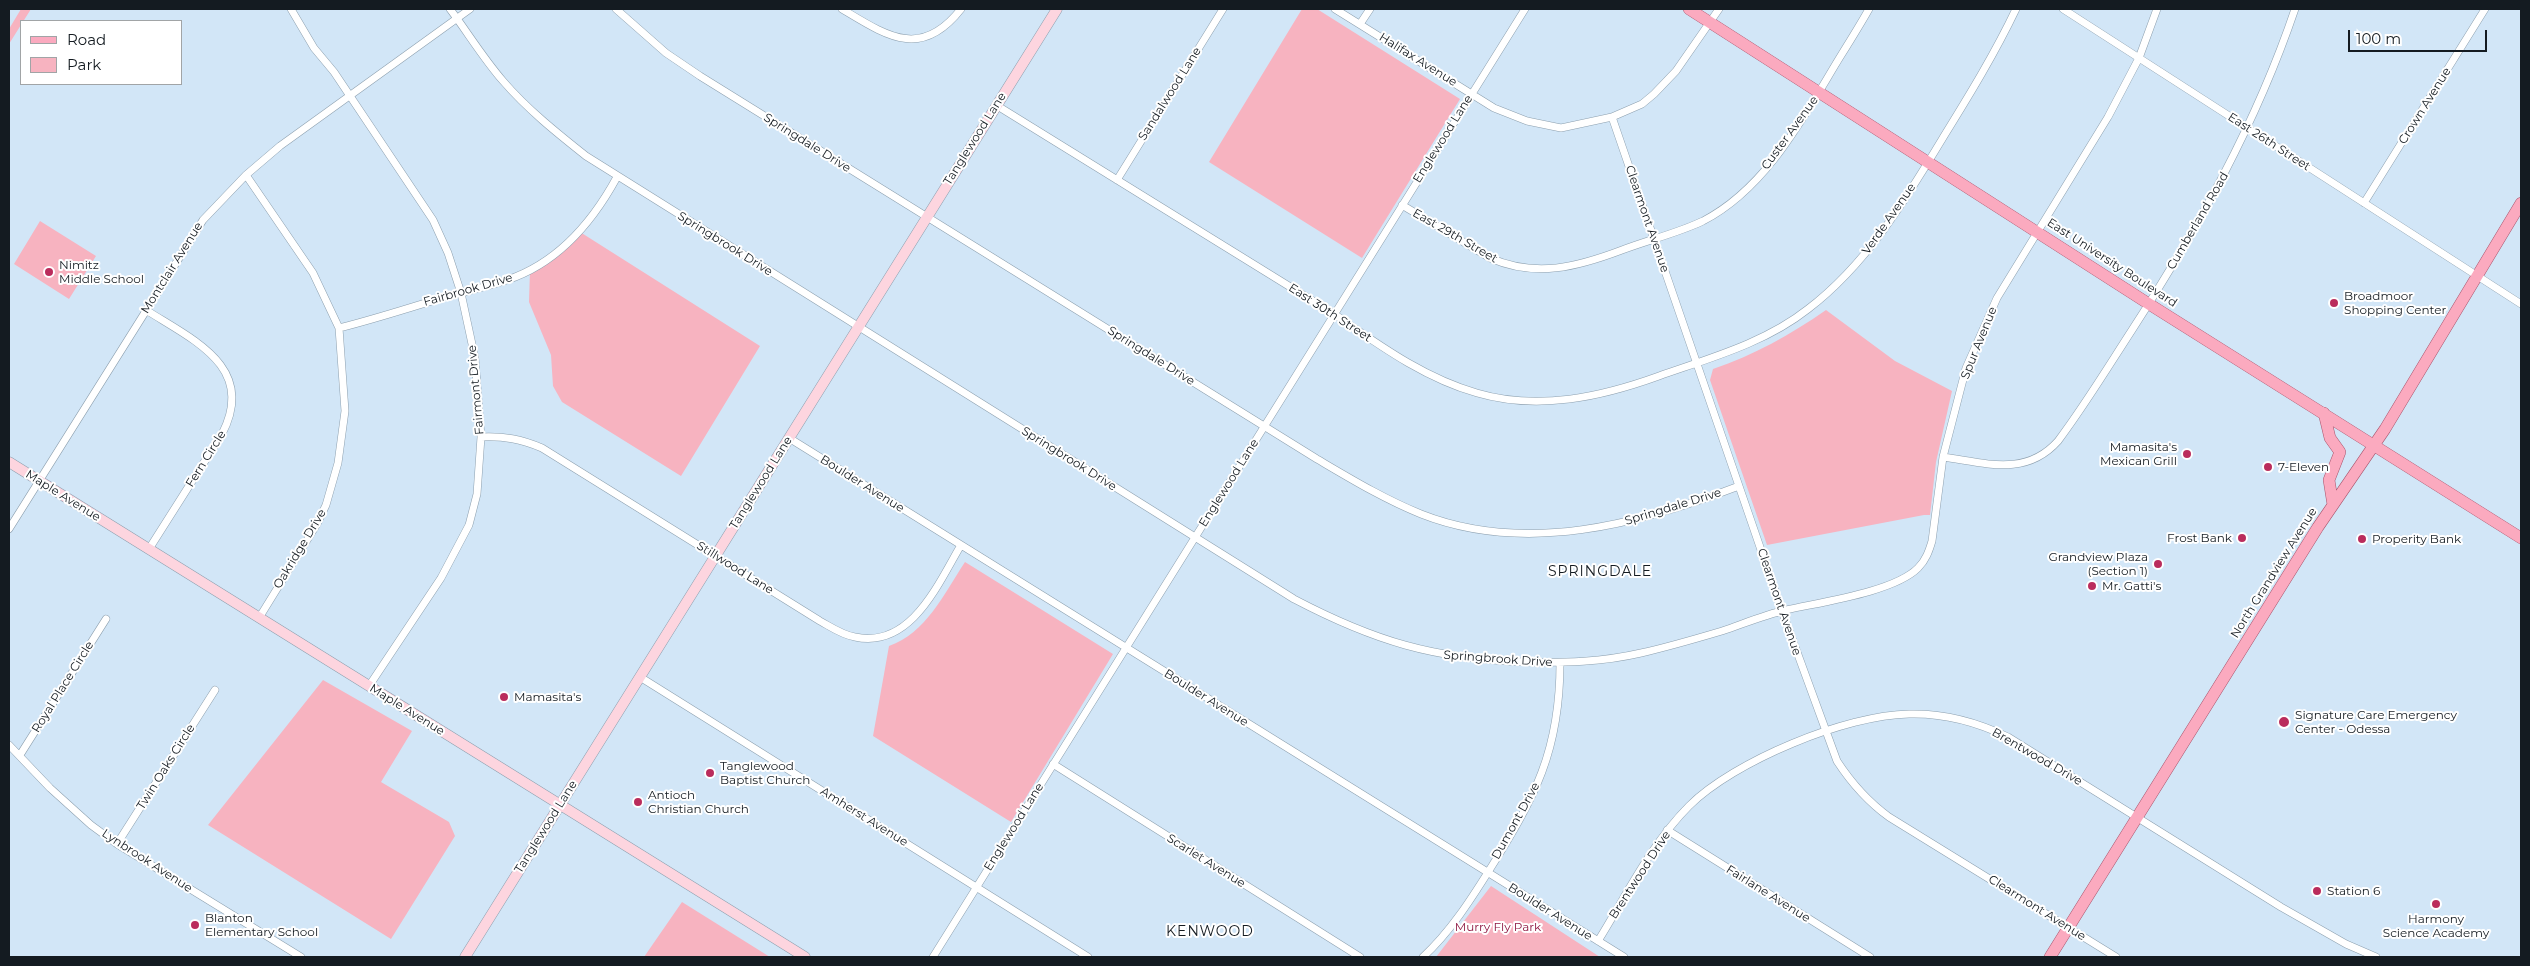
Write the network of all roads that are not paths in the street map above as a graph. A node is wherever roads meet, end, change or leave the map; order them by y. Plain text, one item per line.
1 (291, 9) edge
2 (450, 9) edge
3 (470, 9) edge
4 (616, 9) edge
5 (842, 9) edge
6 (961, 9) edge
7 (1057, 9) edge
8 (1223, 9) edge
9 (1335, 9) edge
10 (1370, 9) edge
11 (1525, 9) edge
12 (1689, 9) edge
13 (1719, 9) edge
14 (1869, 9) edge
15 (2016, 9) edge
16 (2063, 9) edge
17 (2157, 9) edge
18 (2295, 9) edge
19 (2485, 9) edge
20 (457, 18) junction
21 (1711, 23) junction
22 (1360, 24) junction
23 (2139, 58) junction
24 (1820, 92) junction
25 (1472, 93) junction
26 (348, 95) junction
27 (996, 105) junction
28 (1612, 117) junction
29 (2248, 129) junction
30 (1928, 162) junction
31 (246, 176) junction
32 (617, 176) junction
33 (1117, 180) junction
34 (2364, 203) junction
35 (2521, 203) edge
36 (1402, 205) junction
37 (927, 217) junction
38 (2037, 232) junction
39 (1654, 238) junction
40 (2476, 276) junction
41 (461, 293) junction
42 (2149, 304) junction
43 (2521, 304) edge
44 (146, 310) junction
45 (1334, 314) junction
46 (858, 327) junction
47 (339, 328) junction
48 (1697, 363) junction
49 (2324, 413) junction
50 (1264, 426) junction
51 (481, 437) junction
52 (789, 438) junction
53 (2375, 445) junction
54 (1943, 457) junction
55 (9, 462) edge
56 (39, 481) junction
57 (1739, 486) junction
58 (2333, 505) junction
59 (9, 529) edge
60 (1195, 538) junction
61 (2521, 538) edge
62 (961, 545) junction
63 (149, 549) junction
64 (716, 555) junction
65 (1782, 611) junction
66 (259, 618) junction
67 (106, 619) dead end
68 (1126, 648) junction
69 (1560, 663) junction
70 (640, 677) junction
71 (369, 686) junction
72 (215, 690) dead end
73 (1825, 732) junction
74 (9, 745) edge
75 (20, 755) junction
76 (1053, 764) junction
77 (560, 805) junction
78 (2138, 816) junction
79 (1667, 830) junction
80 (117, 844) junction
81 (1488, 872) junction
82 (976, 887) junction
83 (2068, 928) junction
84 (1598, 941) junction
85 (301, 957) edge
86 (465, 957) edge
87 (805, 957) edge
88 (933, 957) edge
89 (1088, 957) edge
90 (1360, 957) edge
91 (1422, 957) edge
92 (1624, 957) edge
93 (1870, 957) edge
94 (2050, 957) edge
95 (2116, 957) edge
96 (2376, 957) edge

1 - 26 street, Fairmont Drive
2 - 20 street, Springbrook Drive
3 - 20 street, Montclair Avenue
4 - 37 street, Springdale Drive
5 - 6 street
7 - 27 main road, Tanglewood Lane
8 - 33 street, Sandalwood Lane
9 - 22 street, Halifax Avenue
10 - 22 street
11 - 25 street, Englewood Lane
12 - 21 main road, East University Boulevard
13 - 21 street, Halifax Avenue
14 - 24 street, Custer Avenue
15 - 30 street, Verde Avenue
16 - 23 street, East 26th Street
17 - 23 street, Spur Avenue
18 - 29 street, Cumberland Road
19 - 34 street, Crown Avenue
20 - 26 street, Montclair Avenue
20 - 32 street, Springbrook Drive
21 - 24 main road, East University Boulevard
21 - 28 street, Halifax Avenue
22 - 25 street, Halifax Avenue
23 - 29 street, East 26th Street
23 - 38 street, Spur Avenue
24 - 30 main road, East University Boulevard
24 - 39 street, Custer Avenue
25 - 28 street, Halifax Avenue
25 - 36 street, Englewood Lane
26 - 31 street, Montclair Avenue
26 - 41 street, Fairmont Drive
27 - 33 street, East 30th Street
27 - 37 main road, Tanglewood Lane
28 - 39 street, Clearmont Avenue
29 - 34 street, East 26th Street
29 - 42 street, Cumberland Road
30 - 38 main road, East University Boulevard
30 - 48 street, Verde Avenue
31 - 44 street, Montclair Avenue
31 - 47 street, Oakridge Drive
32 - 41 street, Fairbrook Drive
32 - 46 street, Springbrook Drive
33 - 45 street, East 30th Street
34 - 40 street, East 26th Street
35 - 40 main road, North Grandview Avenue
36 - 39 street, East 29th Street
36 - 45 street, Englewood Lane
37 - 46 main road, Tanglewood Lane
37 - 50 street, Springdale Drive
38 - 42 main road, East University Boulevard
38 - 54 street, Spur Avenue
39 - 48 street, Clearmont Avenue
40 - 43 street, East 26th Street
40 - 53 main road, North Grandview Avenue
41 - 47 street, Fairbrook Drive
41 - 51 street, Fairmont Drive
42 - 49 main road, East University Boulevard
42 - 54 street, Cumberland Road
44 - 56 street, Montclair Avenue
44 - 63 street, Fern Circle
45 - 48 street, East 30th Street
45 - 50 street, Englewood Lane
46 - 52 main road, Tanglewood Lane
46 - 60 street, Springbrook Drive
47 - 66 street, Oakridge Drive
48 - 57 street, Clearmont Avenue
49 - 53 main road, East University Boulevard
49 - 58 main road
50 - 57 street, Springdale Drive
50 - 60 street, Englewood Lane
51 - 64 street, Stillwood Lane
51 - 71 street, Fairmont Drive
52 - 62 street, Boulder Avenue
52 - 64 main road, Tanglewood Lane
53 - 58 main road, North Grandview Avenue
53 - 61 main road, East University Boulevard
54 - 65 street, Spur Avenue
55 - 56 main road, Maple Avenue
56 - 59 street, Montclair Avenue
56 - 63 main road, Maple Avenue
57 - 65 street, Clearmont Avenue
58 - 78 main road, North Grandview Avenue
60 - 68 street, Englewood Lane
60 - 69 street, Springbrook Drive
62 - 64 street, Stillwood Lane
62 - 68 street, Boulder Avenue
63 - 66 main road, Maple Avenue
64 - 70 main road, Tanglewood Lane
65 - 69 street, Springbrook Drive
65 - 73 street, Clearmont Avenue
66 - 71 main road, Maple Avenue
67 - 75 street, Royal Place Circle
68 - 76 street, Englewood Lane
68 - 81 street, Boulder Avenue
69 - 81 street, Dumont Drive
70 - 77 main road, Tanglewood Lane
70 - 82 street, Amherst Avenue
71 - 77 main road, Maple Avenue
72 - 80 street, Twin Oaks Circle
73 - 78 street, Brentwood Drive
73 - 79 street, Brentwood Drive
73 - 83 street, Clearmont Avenue
74 - 75 street, Lynbrook Avenue
75 - 80 street, Lynbrook Avenue
76 - 82 street, Englewood Lane
76 - 90 street, Scarlet Avenue
77 - 86 main road, Tanglewood Lane
77 - 87 main road, Maple Avenue
78 - 83 main road, North Grandview Avenue
78 - 96 street, Brentwood Drive
79 - 84 street, Brentwood Drive
79 - 93 street, Fairlane Avenue
80 - 85 street, Lynbrook Avenue
81 - 84 street, Boulder Avenue
81 - 91 street, Dumont Drive
82 - 88 street, Englewood Lane
82 - 89 street, Amherst Avenue
83 - 94 main road, North Grandview Avenue
83 - 95 street, Clearmont Avenue
84 - 92 street, Boulder Avenue

